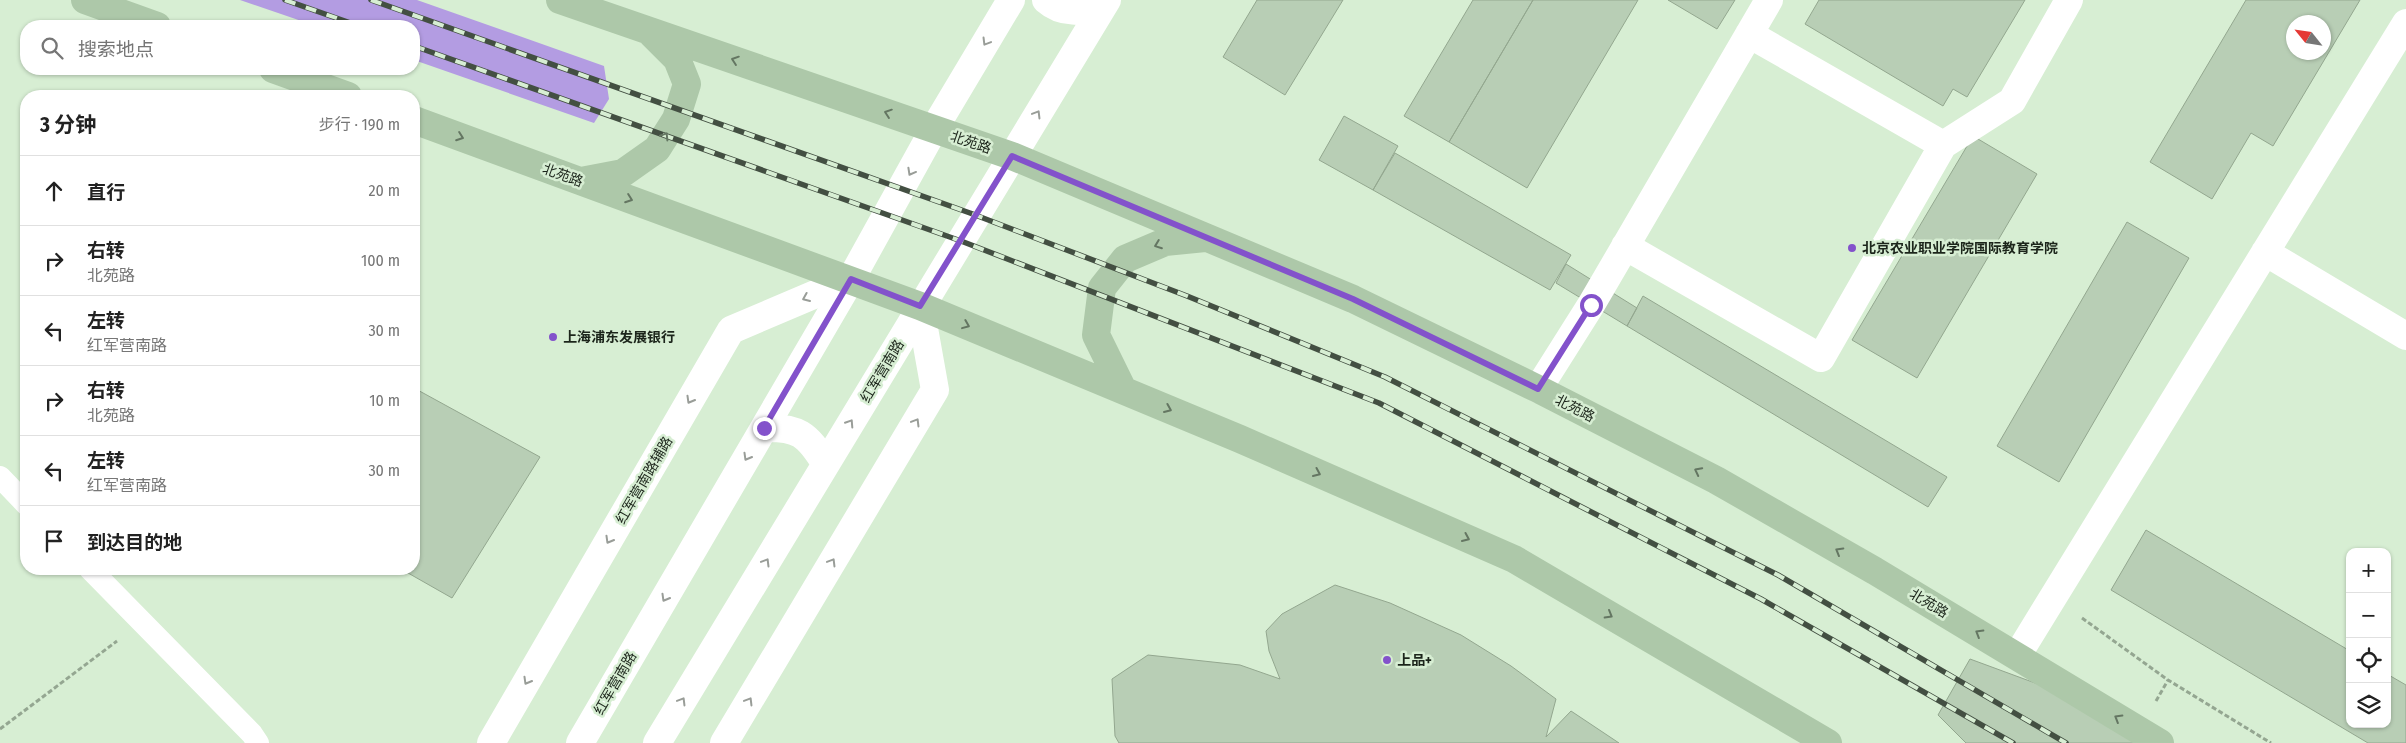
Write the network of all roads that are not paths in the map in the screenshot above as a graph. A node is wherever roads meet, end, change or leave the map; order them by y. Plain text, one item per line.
1 (85, 0) edge
2 (560, 0) edge
3 (1011, 0) edge
4 (1046, 0) edge
5 (1769, 0) edge
6 (2069, 0) edge
7 (1105, 4) edge
8 (140, 20) edge
9 (2406, 23) edge
10 (648, 30) junction
11 (1749, 34) junction
12 (290, 75) edge
13 (331, 90) edge
14 (420, 122) edge
15 (934, 129) junction
16 (1943, 145) junction
17 (1012, 156) junction
18 (579, 181) junction
19 (1206, 237) junction
20 (1624, 246) junction
21 (2264, 252) junction
22 (851, 279) junction
23 (920, 306) junction
24 (2406, 336) edge
25 (1538, 389) junction
26 (1123, 390) junction
27 (764, 428) junction
28 (824, 463) junction
29 (0, 477) edge
30 (20, 498) edge
31 (96, 575) edge
32 (2017, 656) junction
33 (258, 743) edge
34 (491, 743) edge
35 (580, 743) edge
36 (657, 743) edge
37 (724, 743) edge
38 (1828, 743) edge
39 (2160, 743) edge

1 - 8 main road
2 - 10 main road, 北苑路
3 -> 15 street, 红军营南路
4 - 7 street
5 - 11 street
6 - 16 street
17 -> 7 street, 红军营南路
9 - 21 street
15 -> 10 main road, 北苑路
18 -> 10 main road
11 - 16 street
11 - 20 street
12 - 13 main road
14 -> 18 main road, 北苑路
15 - 17 main road, 北苑路
15 -> 22 street, 红军营南路
16 - 20 street
17 - 19 main road, 北苑路
17 - 23 street, 红军营南路
18 -> 22 main road, 北苑路
19 - 25 main road, 北苑路
19 -> 26 main road
20 - 25 street
21 - 24 street
21 - 32 street
22 - 23 main road, 北苑路
22 - 27 street, 红军营南路
22 -> 34 street, 红军营南路辅路
23 -> 26 main road, 北苑路
28 -> 23 street, 红军营南路
37 -> 23 street
32 -> 25 main road, 北苑路
26 -> 38 main road, 北苑路
27 - 28 street
27 -> 35 street, 红军营南路
36 -> 28 street, 红军营南路
29 - 30 lane
31 - 33 lane
39 -> 32 main road, 北苑路

